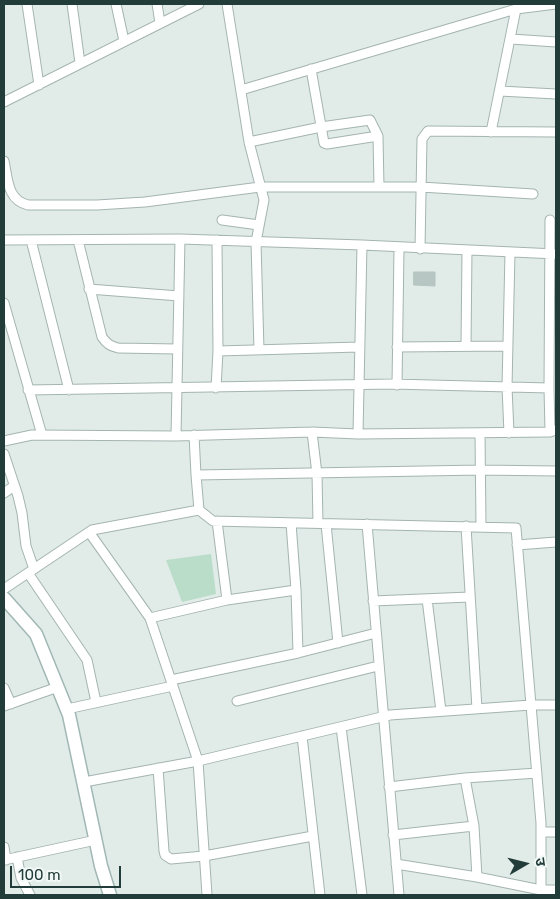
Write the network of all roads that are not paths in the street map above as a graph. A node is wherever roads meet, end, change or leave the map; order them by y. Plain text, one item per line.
1 (27, 4) edge
2 (72, 4) edge
3 (116, 4) edge
4 (157, 4) edge
5 (199, 4) edge
6 (227, 4) edge
7 (556, 4) edge
8 (516, 9) junction
9 (160, 23) junction
10 (511, 38) junction
11 (124, 41) junction
12 (556, 42) edge
13 (80, 63) junction
14 (311, 70) junction
15 (39, 85) junction
16 (241, 90) junction
17 (500, 91) junction
18 (556, 94) edge
19 (4, 102) edge
20 (321, 127) junction
21 (491, 132) junction
22 (556, 132) edge
23 (378, 136) junction
24 (249, 142) junction
25 (4, 161) edge
26 (260, 187) junction
27 (379, 187) junction
28 (421, 188) junction
29 (533, 194) dead end
30 (222, 220) dead end
31 (550, 220) dead end
32 (259, 225) junction
33 (180, 239) junction
34 (4, 240) edge
35 (31, 240) junction
36 (78, 240) junction
37 (217, 240) junction
38 (256, 242) junction
39 (362, 245) junction
40 (399, 248) junction
41 (420, 248) junction
42 (467, 250) junction
43 (510, 252) junction
44 (553, 254) edge
45 (89, 289) junction
46 (179, 296) junction
47 (4, 302) edge
48 (466, 346) junction
49 (508, 346) junction
50 (359, 347) junction
51 (397, 347) junction
52 (177, 349) junction
53 (259, 350) junction
54 (218, 351) junction
55 (358, 385) junction
56 (397, 385) junction
57 (508, 387) junction
58 (216, 388) junction
59 (549, 388) junction
60 (176, 389) junction
61 (28, 390) junction
62 (69, 390) junction
63 (553, 431) edge
64 (312, 432) junction
65 (510, 432) junction
66 (480, 433) junction
67 (358, 434) junction
68 (42, 435) junction
69 (176, 436) junction
70 (194, 436) junction
71 (4, 441) edge
72 (4, 456) edge
73 (481, 470) junction
74 (556, 471) edge
75 (317, 474) junction
76 (196, 475) junction
77 (14, 486) junction
78 (4, 493) edge
79 (199, 510) junction
80 (218, 521) junction
81 (291, 523) junction
82 (322, 524) junction
83 (367, 524) junction
84 (466, 526) junction
85 (481, 527) junction
86 (89, 532) junction
87 (556, 542) edge
88 (517, 545) junction
89 (31, 571) junction
90 (4, 589) edge
91 (296, 590) junction
92 (470, 597) junction
93 (4, 598) edge
94 (427, 599) junction
95 (227, 600) junction
96 (373, 601) junction
97 (150, 618) junction
98 (376, 634) junction
99 (338, 643) junction
100 (298, 652) junction
101 (378, 666) junction
102 (172, 683) junction
103 (58, 686) junction
104 (4, 688) edge
105 (237, 701) dead end
106 (96, 702) junction
107 (556, 704) edge
108 (8, 705) edge
109 (531, 705) junction
110 (67, 709) junction
111 (476, 709) junction
112 (441, 712) junction
113 (382, 717) junction
114 (341, 727) junction
115 (302, 736) junction
116 (198, 760) junction
117 (158, 768) junction
118 (536, 773) junction
119 (465, 778) junction
120 (84, 782) junction
121 (389, 787) junction
122 (474, 826) junction
123 (541, 832) junction
124 (556, 832) edge
125 (393, 835) junction
126 (313, 836) junction
127 (96, 840) junction
128 (4, 847) edge
129 (204, 856) junction
130 (17, 857) junction
131 (5, 860) edge
132 (396, 864) junction
133 (477, 877) junction
134 (556, 890) edge
135 (541, 892) edge
136 (30, 895) edge
137 (110, 895) edge
138 (207, 895) edge
139 (320, 895) edge
140 (362, 895) edge
141 (399, 895) edge

1 - 15 street
2 - 13 street
3 - 11 street
4 - 9 street
5 - 9 street
6 - 16 street
7 - 8 street
8 - 10 street
8 - 14 street
9 - 11 street
10 - 12 street
10 - 17 street
11 - 13 street
13 - 15 street
14 - 16 street
14 - 20 street
15 - 19 street
16 - 24 street
17 - 18 street
17 - 21 street
20 - 23 street
20 - 23 street
20 - 24 street
21 - 22 street
21 - 28 street
23 - 27 street
24 - 26 street
25 - 26 street
26 - 27 street
26 - 32 street
27 - 28 street
28 - 29 street
28 - 41 street
30 - 32 street
31 - 44 street
32 - 38 street
33 - 36 street
33 - 37 street
33 - 46 street
34 - 35 street
35 - 36 street
35 - 62 street
36 - 45 street
37 - 38 street
37 - 54 street
38 - 39 street
38 - 53 street
39 - 40 street
39 - 50 street
40 - 41 street
40 - 51 street
41 - 42 street
42 - 43 street
42 - 48 street
43 - 44 street
43 - 49 street
44 - 59 street
45 - 46 street
45 - 52 street
46 - 52 street
47 - 61 street
48 - 49 street
48 - 51 street
49 - 57 street
50 - 53 street
50 - 55 street
51 - 56 street
52 - 60 street
53 - 54 street
54 - 58 street
55 - 56 street
55 - 58 street
55 - 67 street
56 - 57 street
57 - 59 street
57 - 65 street
58 - 60 street
59 - 63 street
60 - 62 street
60 - 69 street
61 - 62 street
61 - 68 street
63 - 65 street
64 - 67 street
64 - 70 street
64 - 75 street
65 - 66 street
66 - 67 street
66 - 73 street
68 - 69 street
68 - 71 street
69 - 70 street
70 - 76 street
72 - 77 street
73 - 74 street
73 - 75 street
73 - 85 street
75 - 76 street
75 - 82 street
76 - 79 street
77 - 78 street
77 - 89 street
79 - 80 street
79 - 86 street
80 - 81 street
80 - 95 street
81 - 82 street
81 - 91 street
82 - 83 street
82 - 99 street
83 - 84 street
83 - 96 street
84 - 85 street
84 - 92 street
85 - 88 street
86 - 89 street
86 - 97 street
87 - 88 street
88 - 109 street
89 - 90 street
89 - 106 street
91 - 95 street
91 - 100 street
92 - 94 street
92 - 111 street
93 - 103 main road
94 - 96 street
94 - 112 street
95 - 97 street
96 - 98 street
97 - 102 street
98 - 99 street
98 - 101 street
99 - 100 street
100 - 102 street
101 - 105 street
101 - 113 street
102 - 106 street
102 - 116 street
103 - 108 street
103 - 110 main road
104 - 108 street
106 - 110 street
107 - 109 street
109 - 111 street
109 - 118 street
110 - 120 main road
111 - 112 street
112 - 113 street
113 - 114 street
113 - 121 street
114 - 115 street
114 - 140 street
115 - 116 street
115 - 126 street
116 - 117 street
116 - 129 street
117 - 120 street
117 - 129 street
118 - 119 street
118 - 123 street
119 - 121 street
119 - 122 street
120 - 127 main road
121 - 125 street
122 - 125 street
122 - 133 street
123 - 124 street
123 - 135 street
125 - 132 street
126 - 129 street
126 - 139 street
127 - 130 street
127 - 137 main road
128 - 131 street
129 - 138 street
130 - 131 street
130 - 136 street
132 - 133 street
132 - 141 street
133 - 135 street
134 - 135 street

